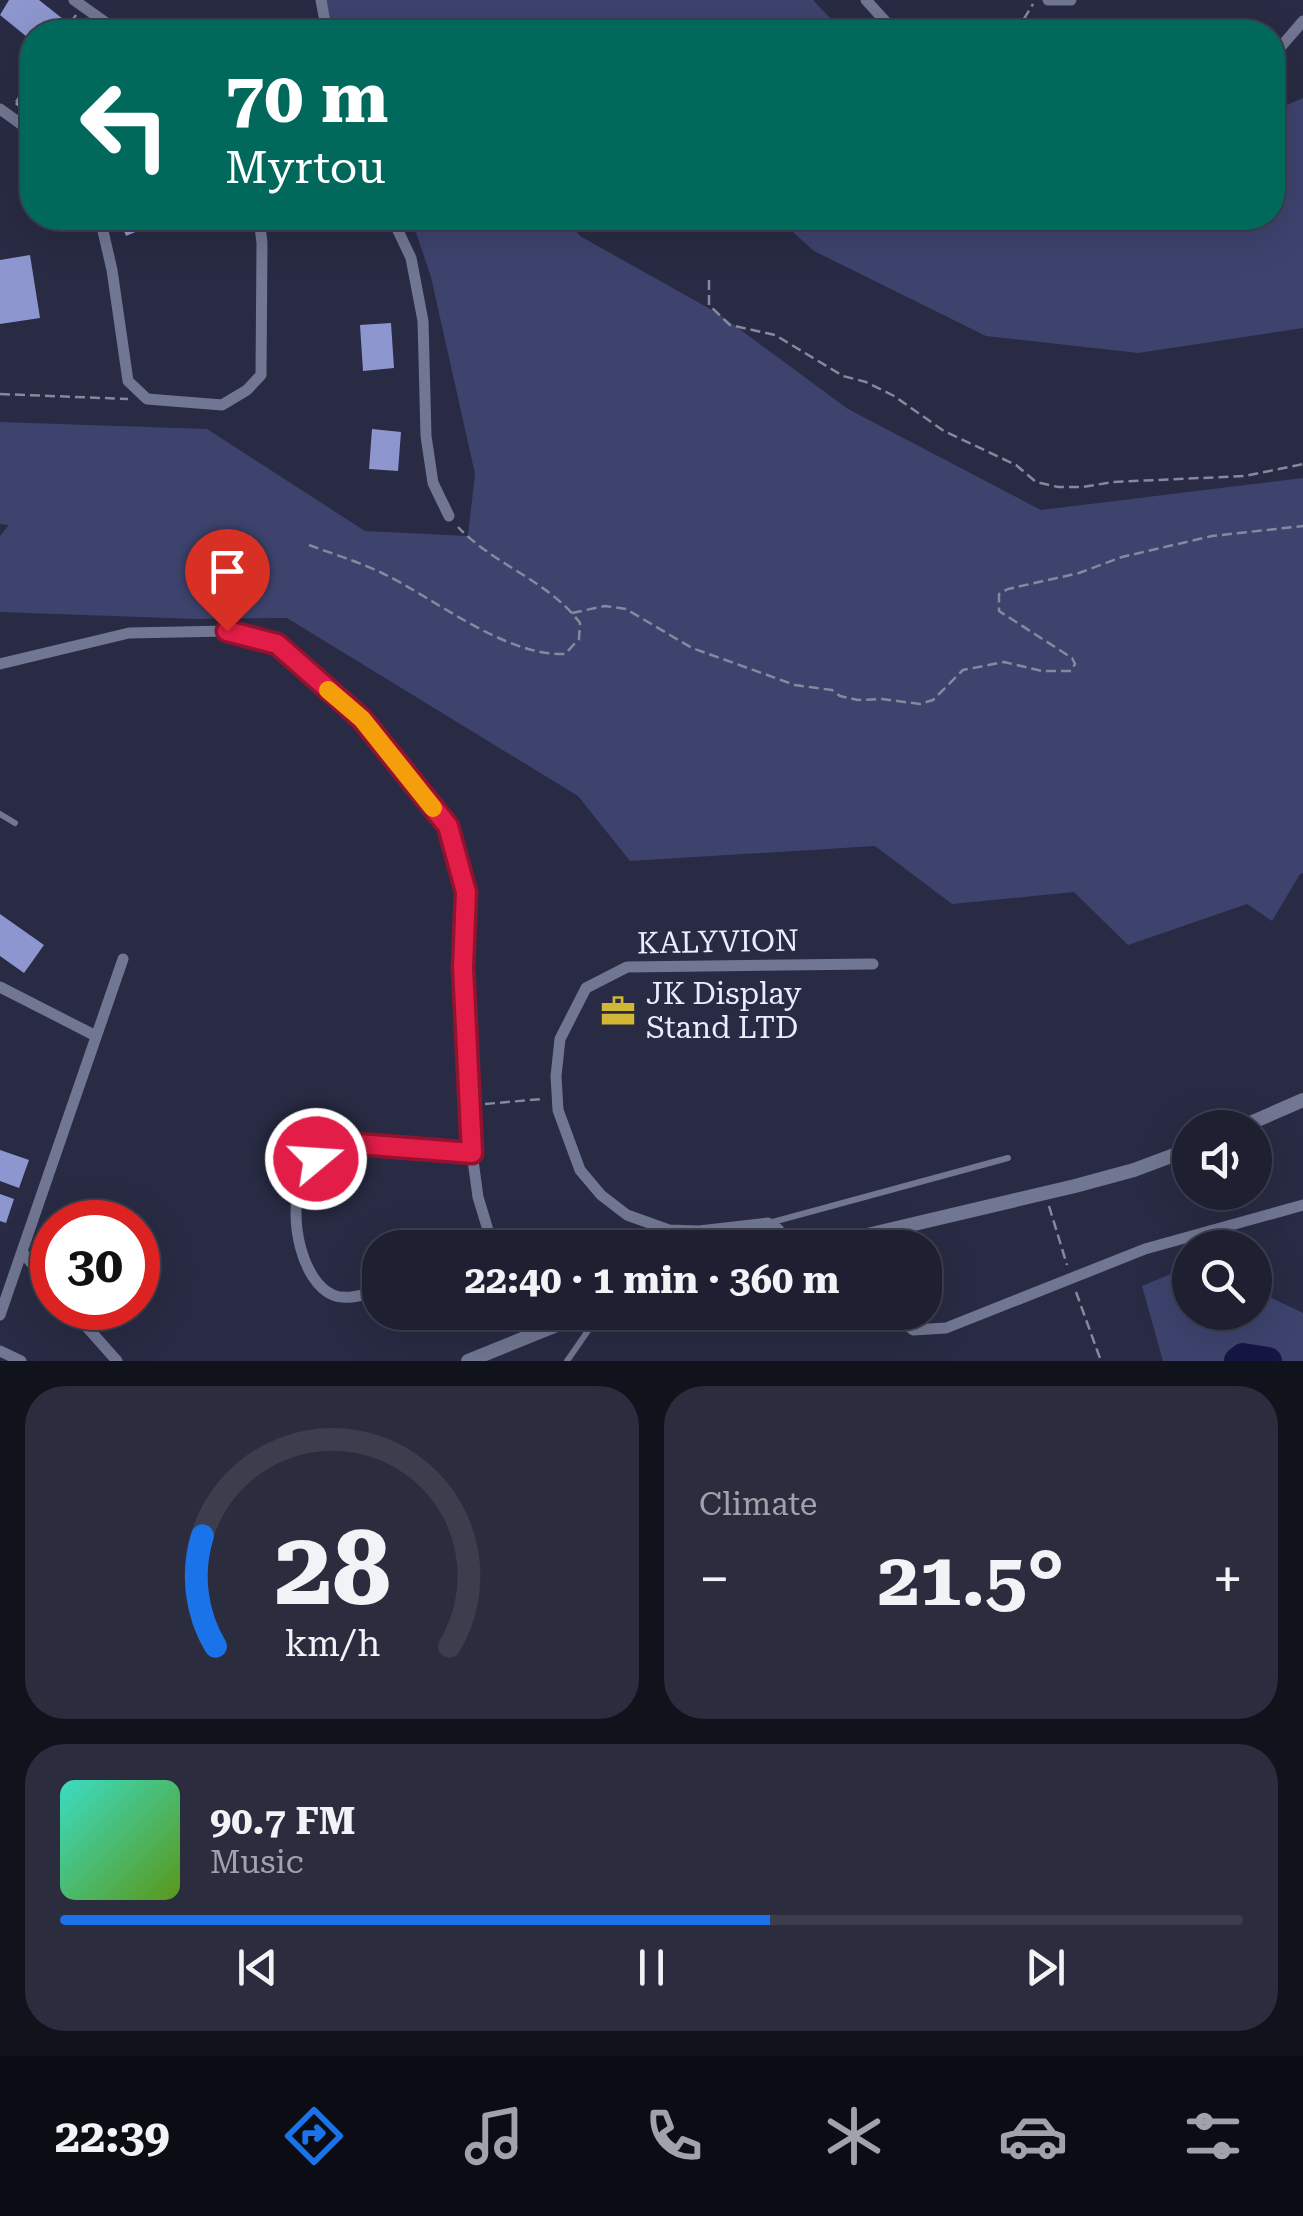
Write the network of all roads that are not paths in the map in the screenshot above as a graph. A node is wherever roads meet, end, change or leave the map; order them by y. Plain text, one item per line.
1 (866, 0) edge
2 (1048, 0) edge
3 (1072, 0) edge
4 (78, 3) edge
5 (102, 20) edge
6 (884, 20) edge
7 (1303, 21) edge
8 (1285, 42) edge
9 (103, 230) edge
10 (260, 230) edge
11 (398, 230) edge
12 (448, 516) road end
13 (0, 664) edge
14 (0, 814) edge
15 (14, 822) dead end
16 (123, 959) dead end
17 (873, 964) dead end
18 (0, 986) edge
19 (96, 1036) junction
20 (1303, 1100) edge
21 (1272, 1114) edge
22 (472, 1153) junction
23 (1172, 1156) edge
24 (1008, 1158) dead end
25 (1303, 1205) edge
26 (768, 1223) junction
27 (488, 1230) edge
28 (779, 1230) edge
29 (908, 1230) edge
30 (22, 1252) junction
31 (30, 1261) edge
32 (362, 1294) edge
33 (0, 1315) edge
34 (942, 1328) edge
35 (90, 1330) edge
36 (540, 1330) edge
37 (588, 1330) edge
38 (0, 1351) edge
39 (21, 1361) edge
40 (117, 1361) edge
41 (468, 1361) edge
42 (567, 1361) edge

1 - 6 street
2 - 3 street
4 - 5 street
7 - 8 street
9 - 10 street
11 - 12 street
13 - 22 street
14 - 15 lane
16 - 19 street
17 - 26 street, KALYVION
18 - 19 street
19 - 30 street
20 - 21 street
22 - 27 street
22 - 32 street
23 - 29 street
24 - 26 lane
25 - 34 street
26 - 28 street
30 - 31 street
30 - 33 street
35 - 40 street
36 - 41 street
37 - 42 lane
38 - 39 street

